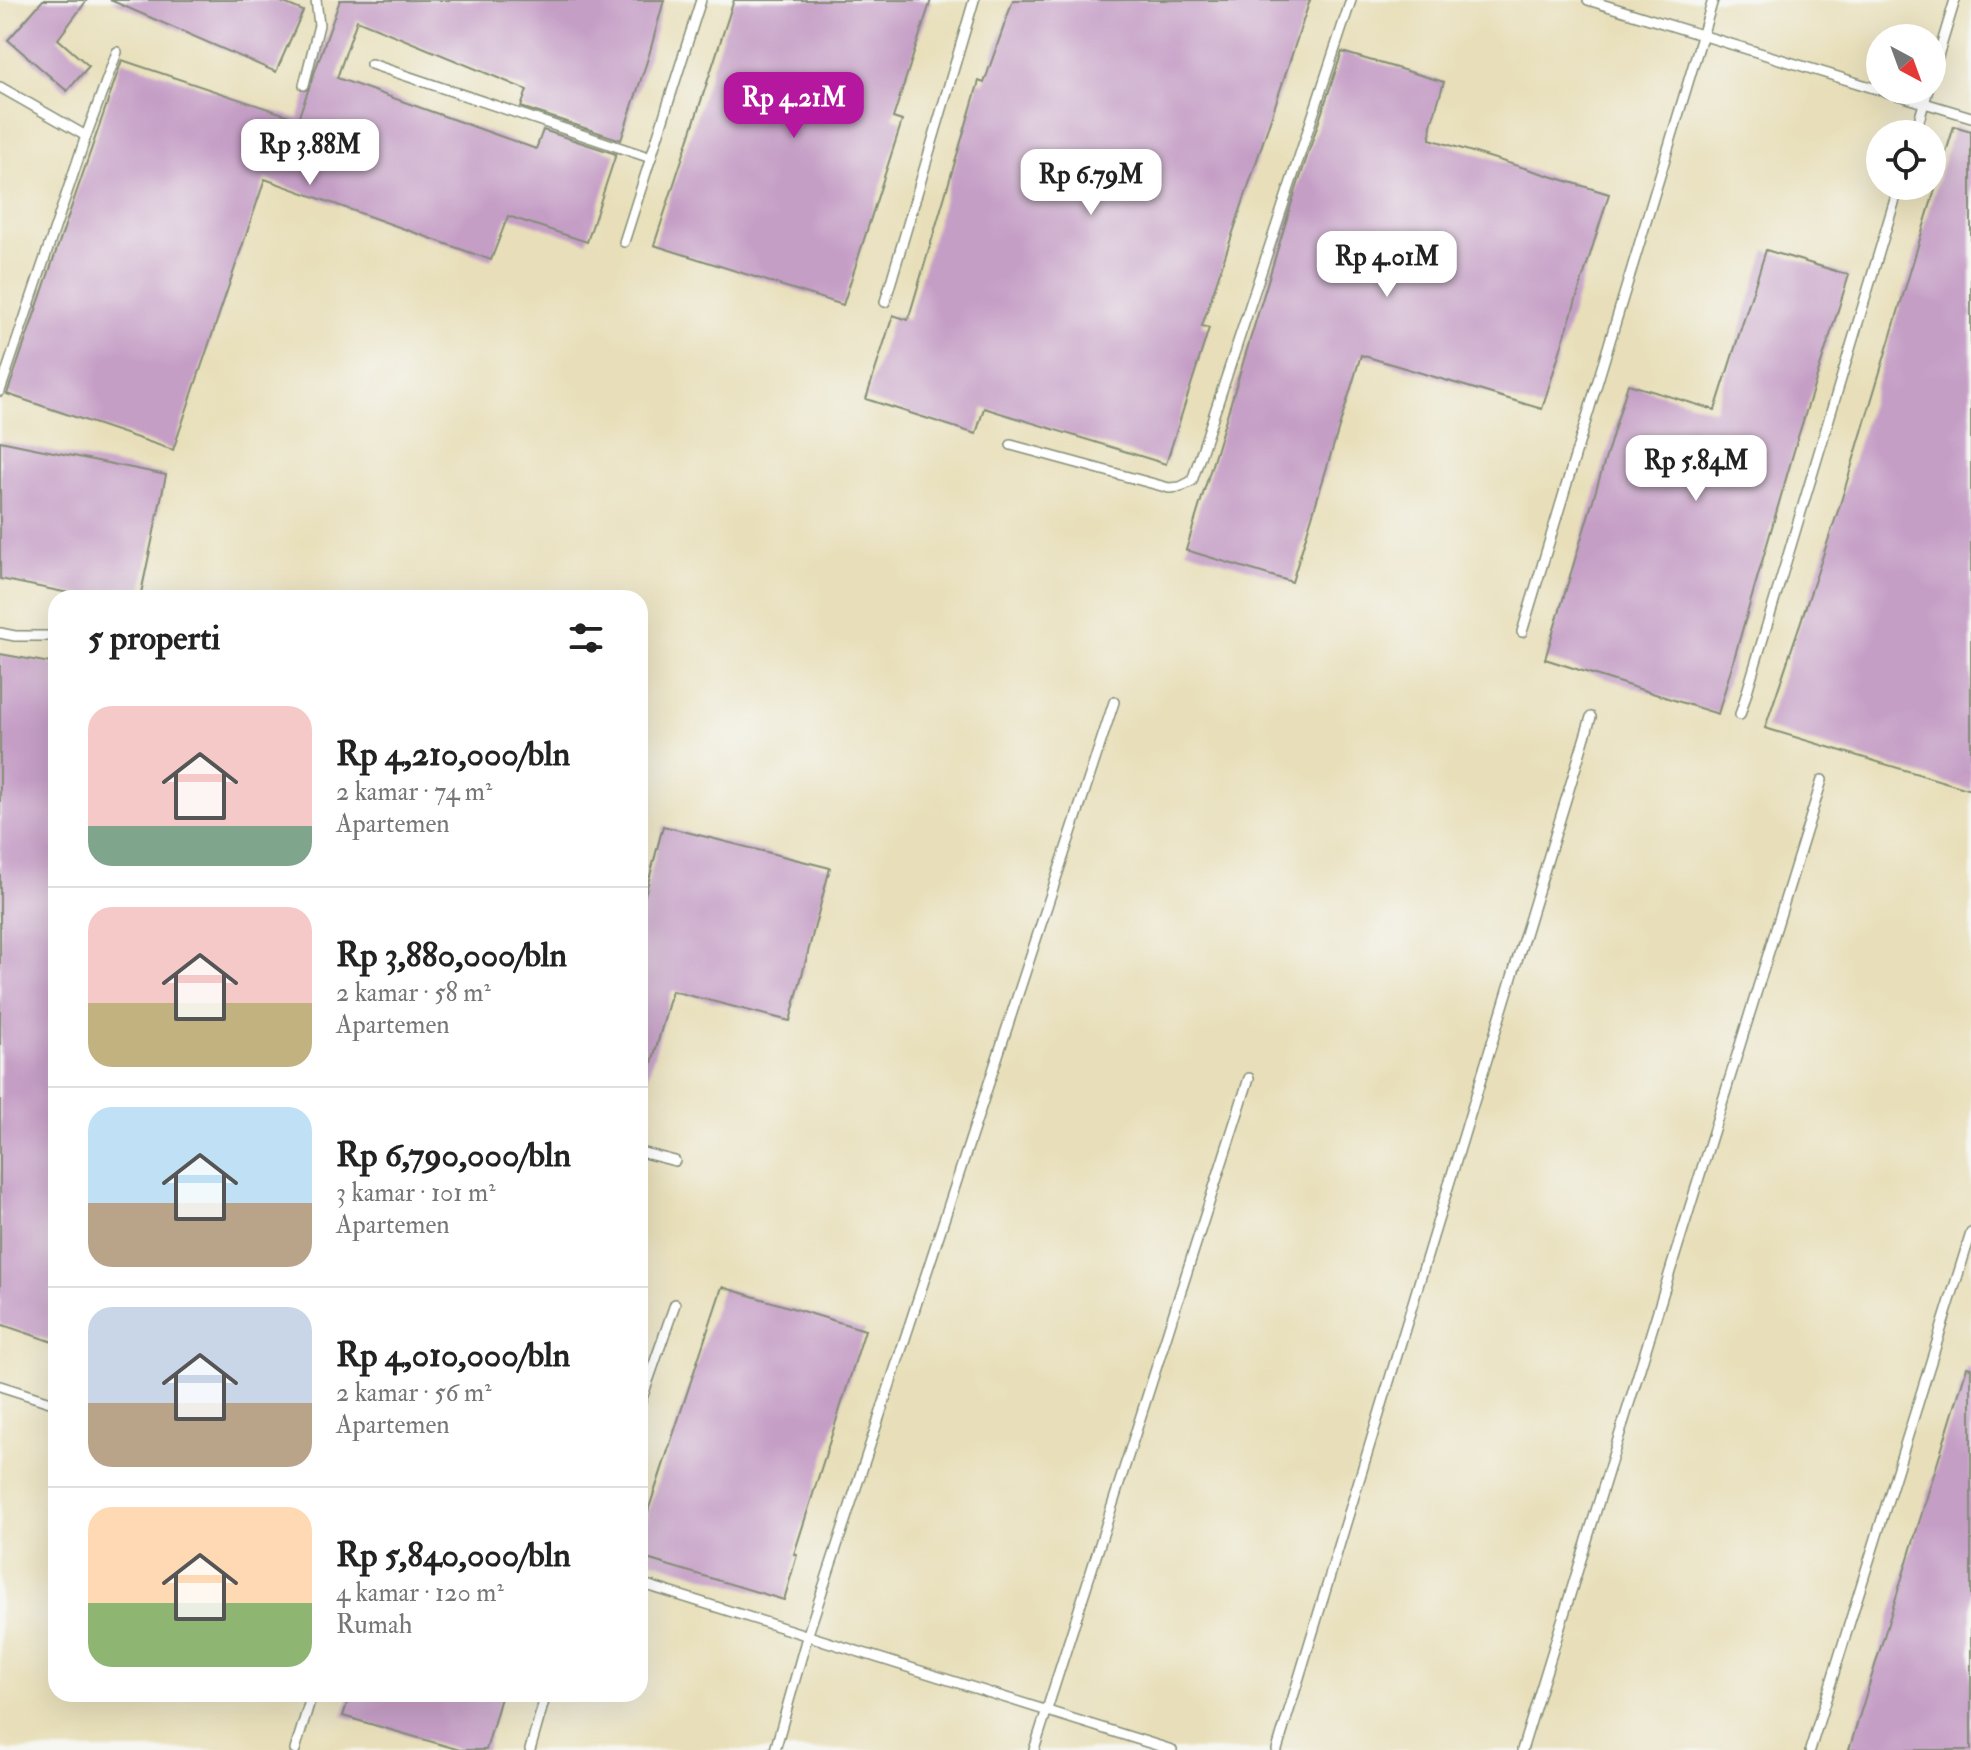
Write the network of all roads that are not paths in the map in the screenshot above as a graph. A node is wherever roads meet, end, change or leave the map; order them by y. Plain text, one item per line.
1 (316, 0) edge
2 (701, 0) edge
3 (974, 0) edge
4 (1351, 0) edge
5 (1588, 0) edge
6 (1713, 0) edge
7 (1955, 0) edge
8 (1946, 30) edge
9 (1702, 35) junction
10 (117, 52) dead end
11 (371, 64) dead end
12 (304, 85) dead end
13 (1866, 86) edge
14 (0, 87) edge
15 (1927, 104) edge
16 (1971, 117) edge
17 (86, 136) junction
18 (651, 158) junction
19 (1895, 200) edge
20 (624, 242) dead end
21 (885, 302) dead end
22 (0, 391) edge
23 (1011, 445) dead end
24 (1522, 632) dead end
25 (0, 633) edge
26 (48, 636) edge
27 (1114, 702) dead end
28 (1740, 715) dead end
29 (1591, 717) dead end
30 (1822, 780) dead end
31 (1249, 1078) dead end
32 (648, 1154) edge
33 (675, 1161) dead end
34 (1971, 1233) edge
35 (675, 1304) dead end
36 (648, 1381) edge
37 (0, 1386) edge
38 (48, 1401) edge
39 (648, 1586) edge
40 (807, 1637) junction
41 (310, 1702) edge
42 (544, 1702) edge
43 (1047, 1711) junction
44 (295, 1750) edge
45 (530, 1750) edge
46 (775, 1750) edge
47 (1034, 1750) edge
48 (1172, 1750) edge
49 (1277, 1750) edge
50 (1522, 1750) edge
51 (1810, 1750) edge

1 - 12 lane
2 - 18 lane
3 - 21 lane
4 - 23 lane
5 - 9 lane
6 - 9 lane
7 - 8 lane
9 - 13 lane
9 - 24 lane
10 - 17 lane
11 - 18 lane
14 - 17 lane
15 - 16 lane
17 - 22 lane
18 - 20 lane
19 - 28 lane
25 - 26 lane
27 - 40 lane
29 - 49 lane
30 - 50 lane
31 - 43 lane
32 - 33 lane
34 - 51 lane
35 - 36 lane
37 - 38 lane
39 - 40 lane
40 - 43 lane
40 - 46 lane
41 - 44 lane
42 - 45 lane
43 - 47 lane
43 - 48 lane

